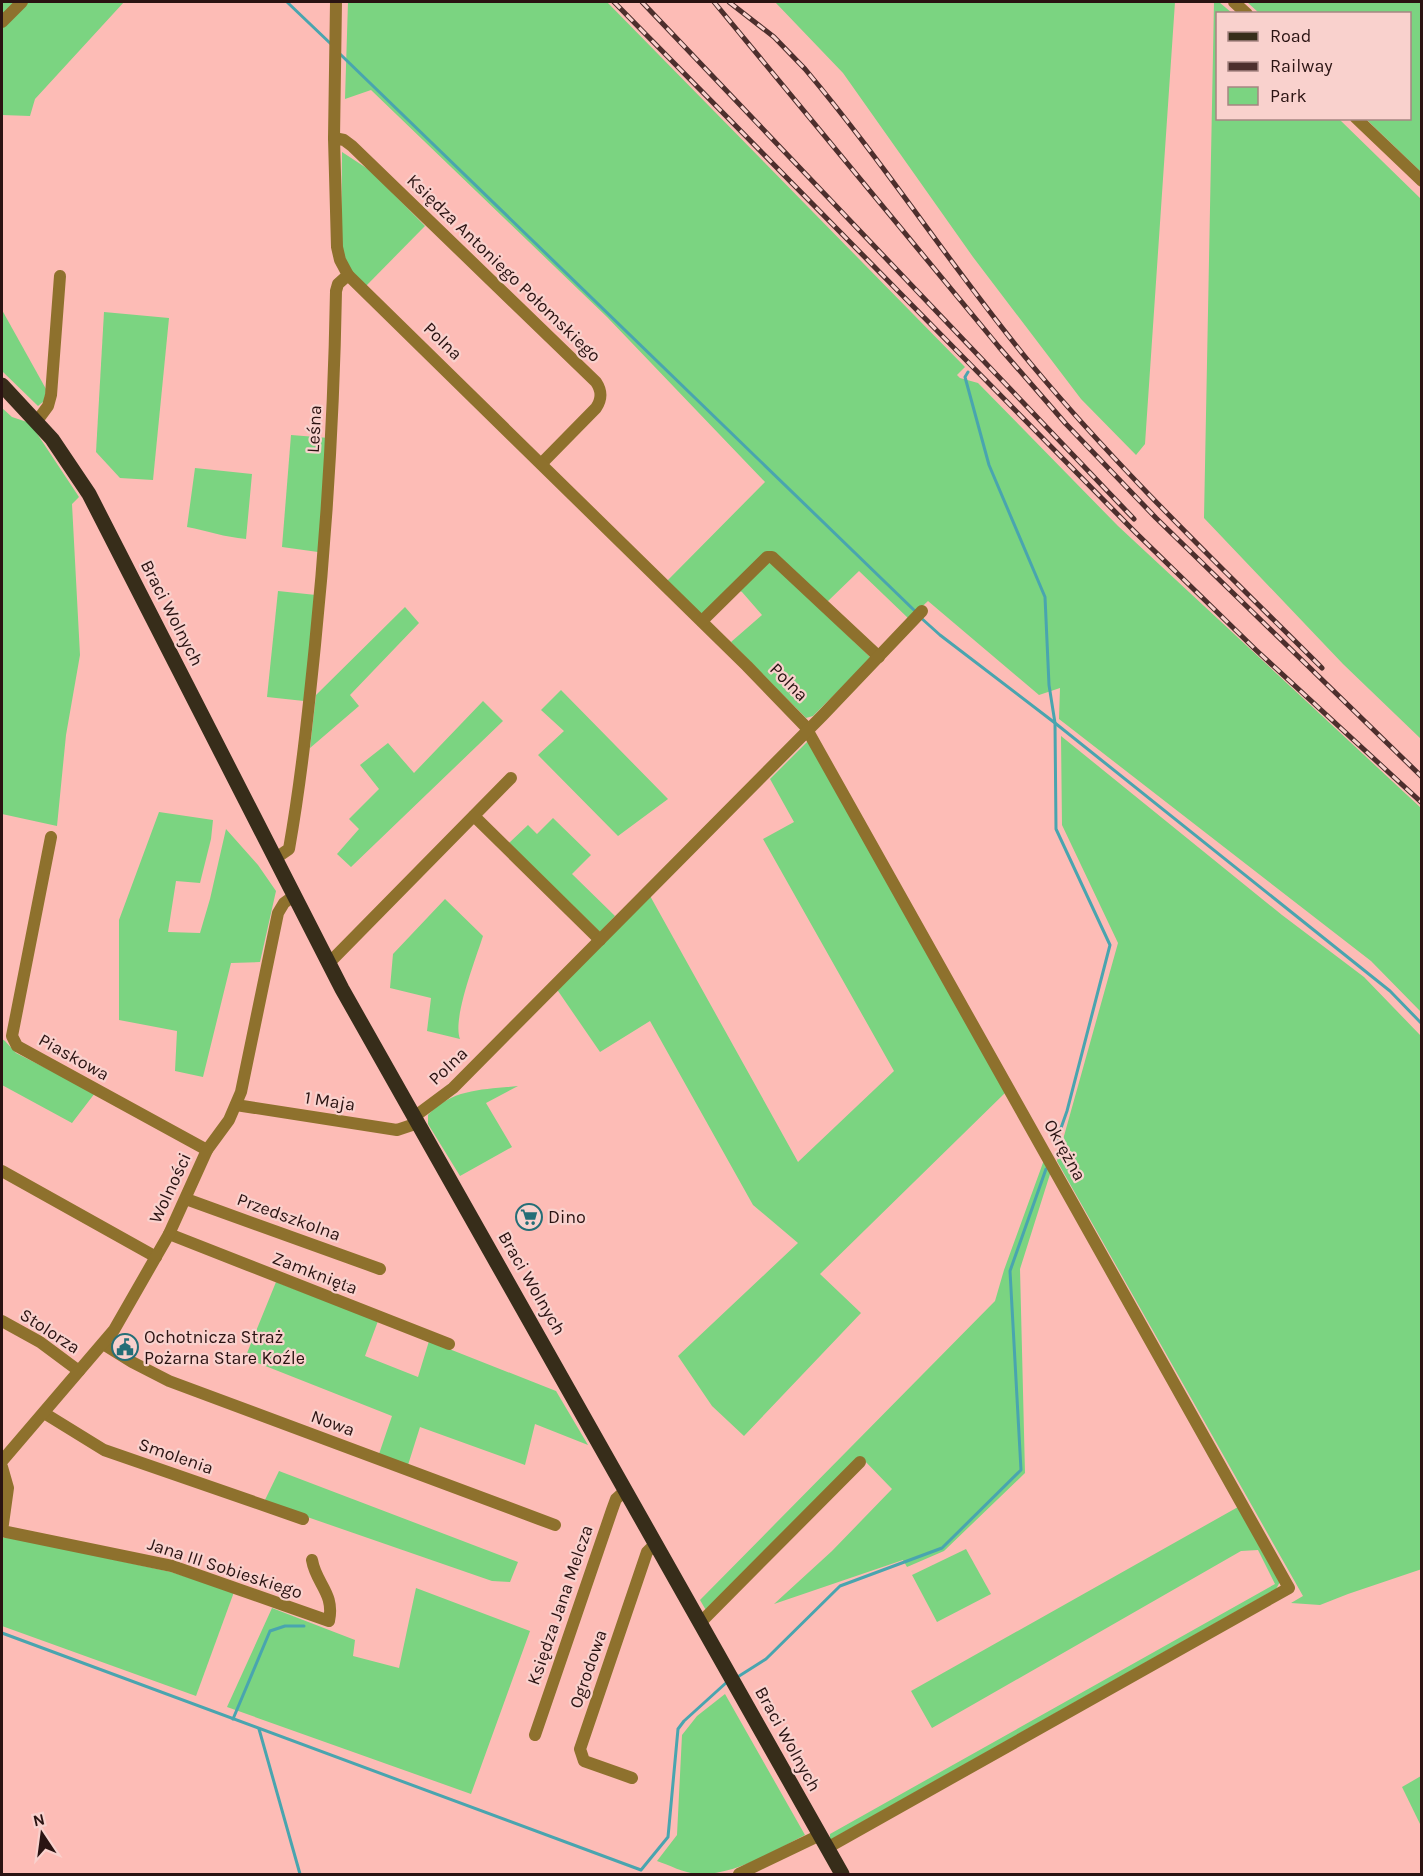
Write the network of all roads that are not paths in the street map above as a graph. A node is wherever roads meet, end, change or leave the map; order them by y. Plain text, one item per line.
1 (22, 2) edge
2 (336, 2) edge
3 (2, 22) edge
4 (1358, 120) edge
5 (334, 138) junction
6 (1422, 181) edge
7 (348, 275) junction
8 (60, 276) dead end
9 (2, 385) edge
10 (37, 421) junction
11 (542, 463) junction
12 (919, 614) dead end
13 (702, 621) junction
14 (879, 657) junction
15 (808, 730) junction
16 (512, 778) dead end
17 (474, 816) junction
18 (51, 837) dead end
19 (276, 858) junction
20 (295, 896) junction
21 (600, 940) junction
22 (328, 963) junction
23 (236, 1105) junction
24 (416, 1120) junction
25 (207, 1150) junction
26 (2, 1171) edge
27 (186, 1199) junction
28 (169, 1234) junction
29 (156, 1257) junction
30 (380, 1269) dead end
31 (2, 1321) edge
32 (103, 1344) junction
33 (449, 1344) dead end
34 (79, 1371) junction
35 (44, 1413) junction
36 (2, 1461) edge
37 (860, 1462) dead end
38 (2, 1467) edge
39 (626, 1490) junction
40 (303, 1519) dead end
41 (555, 1525) dead end
42 (656, 1543) junction
43 (312, 1560) dead end
44 (700, 1623) junction
45 (535, 1735) dead end
46 (632, 1778) dead end
47 (824, 1841) junction
48 (739, 1875) edge
49 (842, 1875) edge

1 - 3 street
2 - 5 street
4 - 6 street
5 - 7 street
5 - 11 street, Księdza Antoniego Połomskiego
7 - 11 street, Polna
7 - 19 street, Leśna
8 - 10 street
9 - 10 main road, Braci Wolnych
10 - 19 main road, Braci Wolnych
11 - 13 street, Polna
12 - 14 street
13 - 14 street
13 - 15 street, Polna
14 - 15 street
15 - 21 street, Polna
15 - 47 street, Okrężna
16 - 17 street
17 - 21 street
17 - 22 street
18 - 25 street, Piaskowa
19 - 20 main road, Braci Wolnych
20 - 22 main road, Braci Wolnych
20 - 23 street, Wolności
21 - 24 street, Polna
22 - 24 main road, Braci Wolnych
23 - 24 street, 1 Maja
23 - 25 street, Wolności
24 - 39 main road, Braci Wolnych
25 - 27 street, Wolności
26 - 29 street
27 - 28 street, Wolności
27 - 30 street, Przedszkolna
28 - 29 street, Wolności
28 - 33 street, Zamknięta
29 - 32 street, Wolności
31 - 34 street, Stolorza
32 - 34 street, Wolności
32 - 41 street, Nowa
34 - 35 street, Wolności
35 - 36 street, Wolności
35 - 40 street, Smolenia
37 - 44 street
38 - 43 street, Jana III Sobieskiego
39 - 42 main road, Braci Wolnych
39 - 45 street, Księdza Jana Melcza
42 - 44 main road, Braci Wolnych
42 - 46 street, Ogrodowa
44 - 47 main road, Braci Wolnych
47 - 48 street
47 - 49 main road, Braci Wolnych

